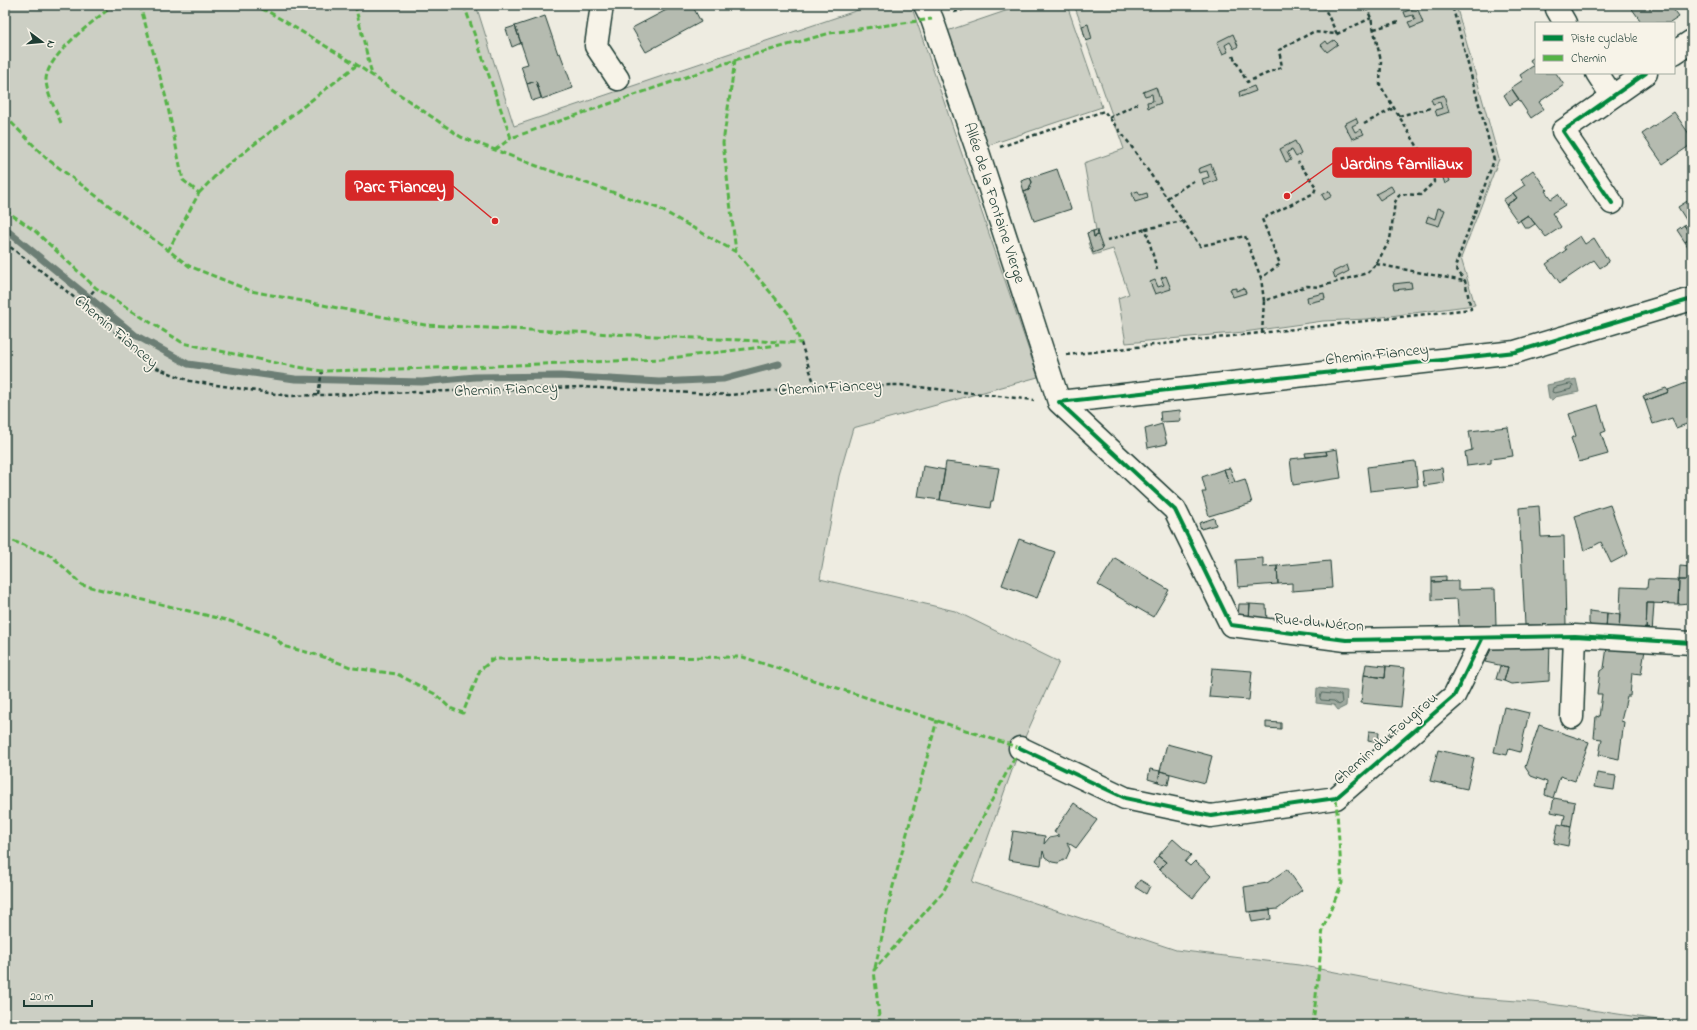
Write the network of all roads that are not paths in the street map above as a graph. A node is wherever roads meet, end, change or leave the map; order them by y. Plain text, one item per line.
1 (602, 5) edge
2 (928, 12) edge
3 (1692, 41) edge
4 (1675, 52) edge
5 (1598, 74) edge
6 (1645, 74) edge
7 (618, 79) dead end
8 (1612, 96) junction
9 (1612, 203) dead end
10 (1692, 299) edge
11 (1059, 402) junction
12 (1575, 636) junction
13 (1482, 639) junction
14 (1692, 643) edge
15 (1572, 717) dead end
16 (1020, 748) dead end

1 - 7 street
2 - 11 street, Allée de la Fontaine Vierge
3 - 4 street
5 - 8 street
6 - 8 street
8 - 9 street
10 - 11 street, Chemin Fiancey
11 - 13 street, Rue du Néron
12 - 13 street, Rue du Néron
12 - 14 street, Rue du Néron
12 - 15 street
13 - 16 street, Chemin du Fougirou

